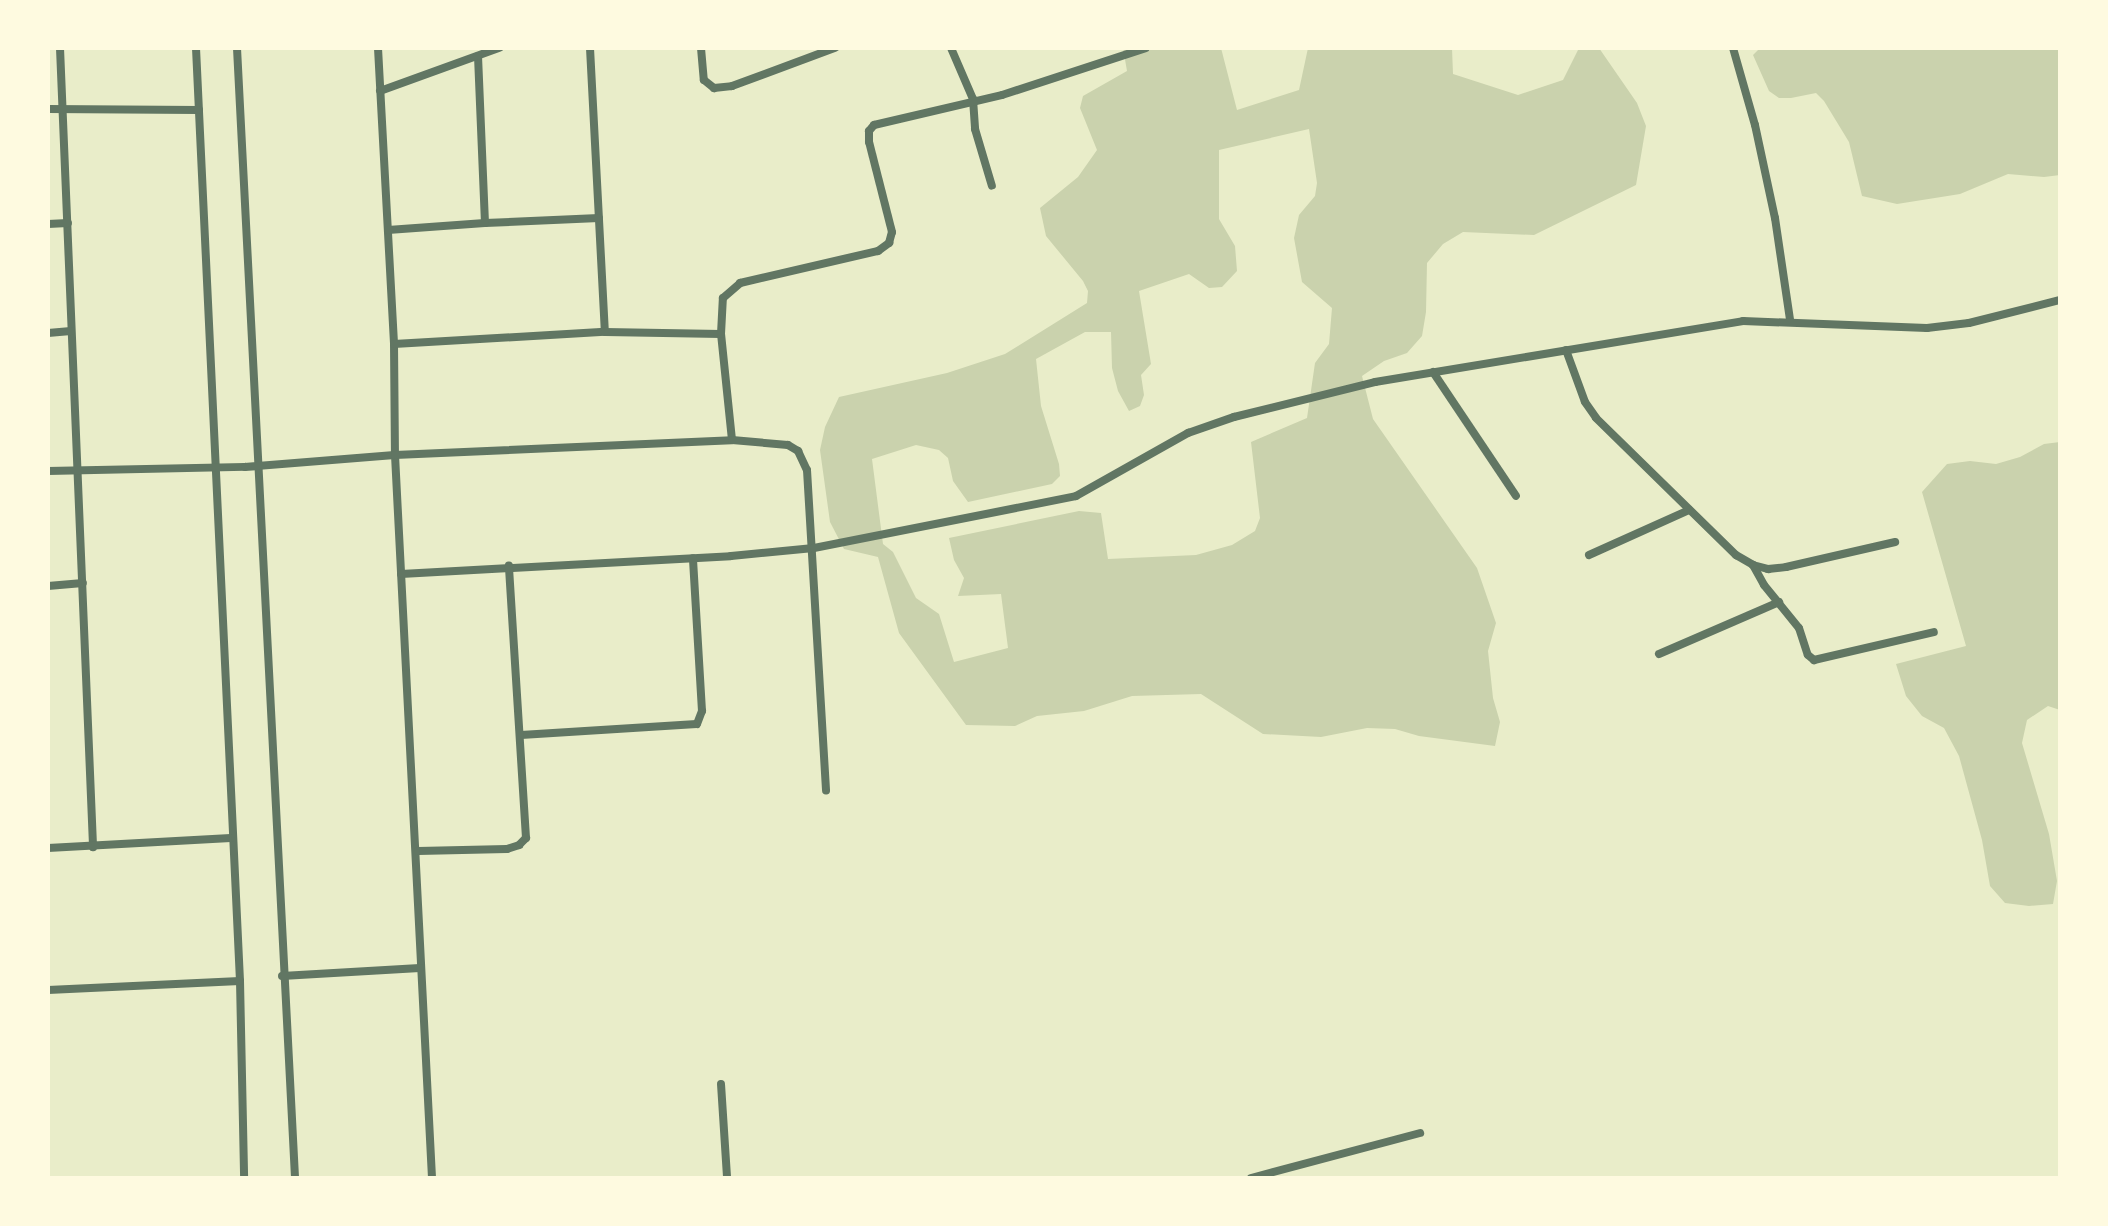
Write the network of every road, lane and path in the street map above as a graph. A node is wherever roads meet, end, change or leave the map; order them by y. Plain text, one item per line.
1 (60, 48) edge
2 (196, 48) edge
3 (237, 48) edge
4 (378, 48) edge
5 (499, 48) edge
6 (590, 48) edge
7 (701, 48) edge
8 (835, 48) edge
9 (951, 48) edge
10 (1146, 48) edge
11 (1733, 48) edge
12 (478, 56) junction
13 (380, 91) junction
14 (973, 99) junction
15 (64, 108) junction
16 (48, 109) edge
17 (199, 110) junction
18 (992, 186) dead end
19 (599, 218) junction
20 (68, 223) junction
21 (485, 223) junction
22 (48, 224) edge
23 (388, 230) junction
24 (2060, 300) edge
25 (1790, 320) junction
26 (71, 331) junction
27 (605, 332) junction
28 (48, 333) edge
29 (721, 334) junction
30 (394, 344) junction
31 (1566, 350) junction
32 (1433, 372) junction
33 (732, 440) junction
34 (395, 455) junction
35 (259, 466) junction
36 (218, 468) junction
37 (77, 469) junction
38 (48, 471) edge
39 (1516, 496) dead end
40 (1689, 510) junction
41 (1895, 542) dead end
42 (814, 548) junction
43 (1589, 555) dead end
44 (693, 558) junction
45 (1753, 565) junction
46 (509, 566) junction
47 (401, 574) junction
48 (83, 583) junction
49 (48, 586) edge
50 (1779, 602) junction
51 (1934, 632) dead end
52 (1659, 654) dead end
53 (521, 735) junction
54 (826, 790) dead end
55 (231, 838) junction
56 (93, 847) junction
57 (48, 848) edge
58 (418, 851) junction
59 (420, 968) junction
60 (282, 976) junction
61 (240, 981) junction
62 (48, 990) edge
63 (721, 1084) dead end
64 (1420, 1133) dead end
65 (1292, 1174) edge
66 (244, 1178) edge
67 (295, 1178) edge
68 (432, 1178) edge
69 (727, 1178) edge
70 (1251, 1178) edge

1 - 15 street
2 - 17 street
3 - 35 street
4 - 13 street
5 - 12 street
6 - 19 street
7 - 8 street
9 - 14 street
10 - 14 street
11 - 25 street
12 - 13 street
12 - 21 street
13 - 23 street
14 - 18 street
14 - 29 street
15 - 16 street
15 - 17 street
15 - 20 street
17 - 36 street
19 - 21 street
19 - 27 street
20 - 22 street
20 - 26 street
21 - 23 street
23 - 30 street
24 - 25 street
25 - 31 street
26 - 28 street
26 - 37 street
27 - 29 street
27 - 30 street
29 - 33 street
30 - 34 street
31 - 32 street
31 - 40 street
32 - 39 street
32 - 42 street
33 - 34 street
33 - 42 street
34 - 35 street
34 - 47 street
35 - 36 street
35 - 60 street
36 - 37 street
36 - 55 street
37 - 38 street
37 - 48 street
40 - 43 street
40 - 45 street
41 - 45 street
42 - 44 street
42 - 54 street
44 - 46 street
44 - 53 street
45 - 50 street
46 - 47 street
46 - 53 street
47 - 58 street
48 - 49 street
48 - 56 street
50 - 51 street
50 - 52 street
53 - 58 street
55 - 56 street
55 - 61 street
56 - 57 street
58 - 59 street
59 - 60 street
59 - 68 street
60 - 67 street
61 - 62 street
61 - 66 street
63 - 69 street
64 - 65 street
65 - 70 street

